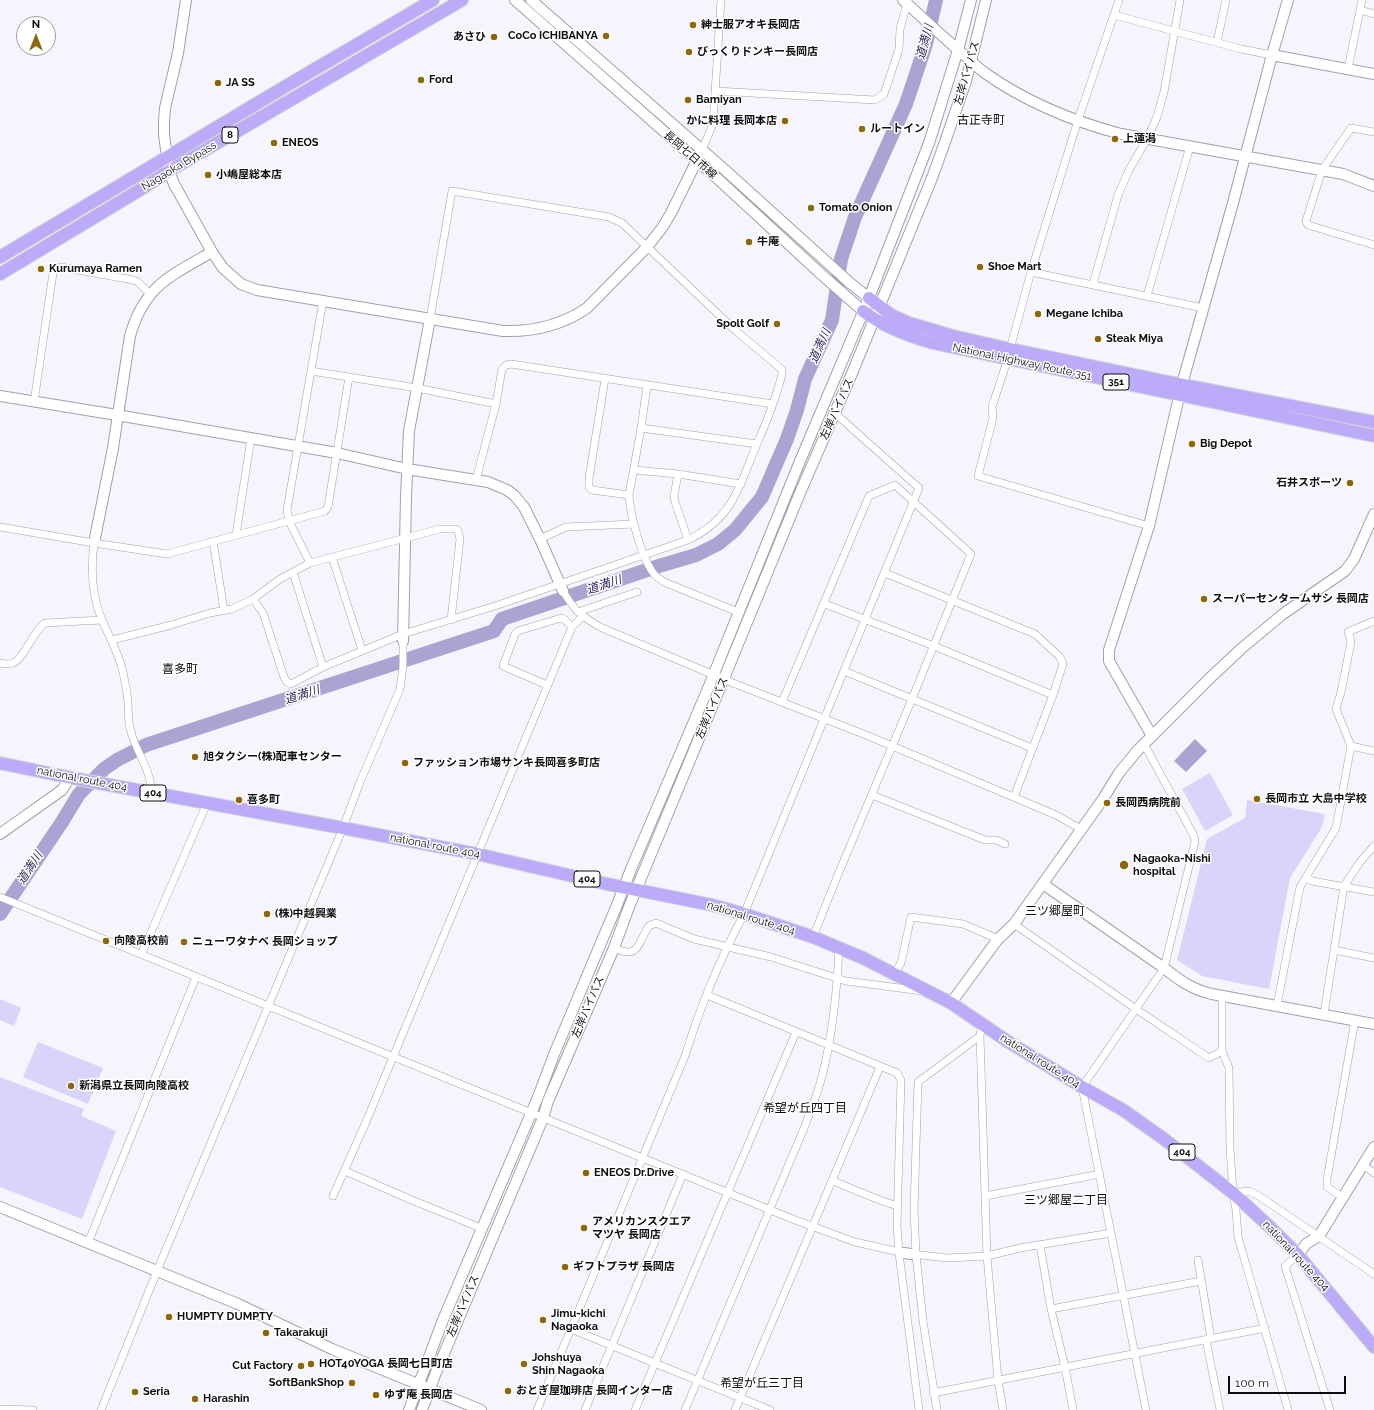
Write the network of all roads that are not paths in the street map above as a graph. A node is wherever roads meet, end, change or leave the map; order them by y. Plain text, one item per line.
1 (186, 0) edge
2 (433, 0) edge
3 (462, 0) edge
4 (515, 0) edge
5 (531, 0) edge
6 (721, 0) edge
7 (971, 0) edge
8 (986, 0) edge
9 (1119, 0) edge
10 (1180, 0) edge
11 (1226, 0) edge
12 (1288, 0) edge
13 (1362, 0) edge
14 (906, 1) edge
15 (1360, 10) junction
16 (1374, 14) edge
17 (1114, 15) junction
18 (1173, 32) junction
19 (1217, 42) junction
20 (958, 50) junction
21 (1272, 55) junction
22 (971, 61) junction
23 (1348, 69) junction
24 (1374, 74) edge
25 (716, 91) junction
26 (1078, 120) junction
27 (1374, 132) edge
28 (1147, 139) junction
29 (1190, 146) junction
30 (702, 150) junction
31 (1246, 156) junction
32 (167, 158) junction
33 (696, 161) junction
34 (1322, 170) junction
35 (169, 171) junction
36 (1374, 186) edge
37 (1374, 245) edge
38 (647, 247) junction
39 (212, 252) junction
40 (0, 257) edge
41 (1031, 272) junction
42 (0, 274) edge
43 (1093, 284) junction
44 (150, 294) junction
45 (1147, 296) junction
46 (869, 298) junction
47 (323, 301) junction
48 (878, 306) junction
49 (1203, 308) junction
50 (863, 311) junction
51 (430, 319) junction
52 (874, 319) junction
53 (1009, 354) junction
54 (311, 371) junction
55 (349, 377) junction
56 (605, 379) junction
57 (647, 386) junction
58 (417, 388) junction
59 (1180, 390) junction
60 (0, 396) edge
61 (34, 402) junction
62 (496, 404) junction
63 (774, 404) junction
64 (117, 415) junction
65 (838, 416) dead end
66 (1374, 422) edge
67 (641, 428) junction
68 (1374, 436) edge
69 (251, 438) junction
70 (757, 444) junction
71 (297, 447) junction
72 (337, 453) junction
73 (407, 469) junction
74 (634, 470) junction
75 (678, 474) junction
76 (476, 480) junction
77 (741, 484) junction
78 (629, 495) junction
79 (913, 503) junction
80 (1374, 514) edge
81 (289, 521) junction
82 (634, 524) junction
83 (1149, 526) junction
84 (0, 527) edge
85 (236, 535) junction
86 (405, 538) junction
87 (540, 539) junction
88 (688, 540) junction
89 (213, 541) junction
90 (94, 543) junction
91 (645, 556) junction
92 (332, 557) junction
93 (310, 563) junction
94 (293, 572) junction
95 (885, 573) junction
96 (561, 587) junction
97 (637, 592) dead end
98 (253, 599) junction
99 (952, 600) junction
100 (825, 604) junction
101 (224, 610) junction
102 (738, 612) junction
103 (579, 613) junction
104 (865, 619) junction
105 (102, 620) junction
106 (451, 620) junction
107 (1374, 621) edge
108 (572, 627) junction
109 (403, 637) junction
110 (112, 640) junction
111 (934, 646) junction
112 (362, 650) junction
113 (0, 663) edge
114 (323, 667) junction
115 (844, 672) junction
116 (713, 674) junction
117 (724, 679) junction
118 (547, 685) junction
119 (1052, 695) junction
120 (912, 699) junction
121 (782, 702) junction
122 (824, 719) junction
123 (1152, 736) junction
124 (1144, 744) junction
125 (892, 746) junction
126 (1351, 746) junction
127 (1032, 748) junction
128 (1374, 751) edge
129 (0, 763) edge
130 (72, 778) junction
131 (151, 792) junction
132 (872, 795) junction
133 (1014, 797) junction
134 (207, 803) junction
135 (343, 828) junction
136 (1081, 829) junction
137 (0, 834) edge
138 (1006, 844) dead end
139 (1374, 846) edge
140 (477, 854) junction
141 (1306, 877) junction
142 (1043, 884) junction
143 (1344, 886) junction
144 (624, 887) junction
145 (637, 890) junction
146 (1374, 892) edge
147 (0, 897) edge
148 (744, 914) junction
149 (1014, 924) junction
150 (813, 937) junction
151 (998, 939) junction
152 (727, 947) junction
153 (614, 948) junction
154 (839, 948) junction
155 (1334, 950) junction
156 (142, 953) junction
157 (1374, 958) edge
158 (1164, 968) junction
159 (894, 974) junction
160 (196, 977) junction
161 (838, 979) junction
162 (928, 992) junction
163 (707, 995) junction
164 (1222, 995) junction
165 (951, 1003) junction
166 (269, 1005) junction
167 (1277, 1005) junction
168 (1136, 1009) junction
169 (1324, 1014) junction
170 (1355, 1020) junction
171 (1374, 1024) edge
172 (981, 1030) junction
173 (796, 1032) junction
174 (829, 1045) junction
175 (1222, 1051) junction
176 (393, 1057) junction
177 (880, 1067) junction
178 (1082, 1087) junction
179 (531, 1112) junction
180 (543, 1118) junction
181 (1374, 1147) edge
182 (643, 1157) junction
183 (1363, 1165) junction
184 (345, 1171) junction
185 (1374, 1173) edge
186 (683, 1174) junction
187 (1100, 1174) junction
188 (833, 1181) junction
189 (728, 1192) junction
190 (1233, 1193) junction
191 (333, 1196) dead end
192 (985, 1196) junction
193 (1344, 1198) junction
194 (897, 1206) junction
195 (0, 1207) edge
196 (770, 1209) junction
197 (814, 1226) junction
198 (481, 1228) junction
199 (1111, 1232) junction
200 (1319, 1236) junction
201 (88, 1243) junction
202 (1040, 1245) junction
203 (907, 1254) junction
204 (1298, 1255) junction
205 (987, 1256) junction
206 (1198, 1260) dead end
207 (157, 1271) junction
208 (1374, 1274) edge
209 (1201, 1281) junction
210 (1124, 1296) junction
211 (1051, 1309) junction
212 (1264, 1328) junction
213 (571, 1330) junction
214 (1208, 1339) junction
215 (612, 1346) junction
216 (1374, 1347) edge
217 (1135, 1354) junction
218 (655, 1363) junction
219 (1065, 1367) junction
220 (998, 1380) junction
221 (697, 1381) junction
222 (419, 1384) junction
223 (430, 1389) junction
224 (933, 1393) junction
225 (741, 1398) junction
226 (0, 1409) edge
227 (33, 1410) edge
228 (101, 1410) edge
229 (409, 1410) edge
230 (422, 1410) edge
231 (481, 1410) edge
232 (537, 1410) edge
233 (586, 1410) edge
234 (635, 1410) edge
235 (685, 1410) edge
236 (736, 1410) edge
237 (770, 1410) edge
238 (919, 1410) edge
239 (937, 1410) edge
240 (1004, 1410) edge
241 (1073, 1410) edge
242 (1146, 1410) edge
243 (1220, 1410) edge
244 (1288, 1410) edge
245 (1330, 1410) edge

1 - 32 street
2 - 32 highway, Nagaoka Bypass / 8
3 - 35 highway, Nagaoka Bypass / 8
4 - 33 street, 長岡七日市線
5 - 30 street, 長岡七日市線
6 - 25 street
7 - 20 street, 左岸バイパス
8 - 22 street, 左岸バイパス
9 - 17 street
10 - 18 street
11 - 19 street
12 - 21 street
13 - 15 street
14 - 20 street
14 - 25 street
15 - 16 street
15 - 23 street
17 - 18 street
17 - 26 street
18 - 19 street
18 - 28 street
19 - 21 street
20 - 22 street
20 - 46 street, 左岸バイパス
21 - 23 street
21 - 31 street
22 - 26 street
22 - 48 street, 左岸バイパス
23 - 24 street
25 - 30 street
26 - 28 street
26 - 41 street
27 - 34 street
28 - 29 street
28 - 43 street
29 - 31 street
29 - 45 street
30 - 33 street
30 - 46 street, 長岡七日市線
31 - 34 street
31 - 49 street
32 - 35 street
32 - 40 highway, Nagaoka Bypass / 8
33 - 38 street
33 - 50 street, 長岡七日市線
34 - 36 street
34 - 37 street
35 - 39 street
35 - 42 highway, Nagaoka Bypass / 8
38 - 51 street
38 - 51 street
38 - 63 street
39 - 44 street
39 - 47 street
41 - 43 street
41 - 53 street
43 - 45 street
44 - 61 street
44 - 64 street
45 - 49 street
46 - 48 highway, National Highway Route 351 / 351
46 - 50 street, 左岸バイパス
47 - 51 street
47 - 54 street
48 - 52 street, 左岸バイパス
48 - 53 highway, National Highway Route 351 / 351
49 - 59 street
50 - 52 highway, National Highway Route 351 / 351
50 - 102 street, 左岸バイパス
51 - 58 street
52 - 53 highway, National Highway Route 351 / 351
52 - 117 street, 左岸バイパス
53 - 59 highway, National Highway Route 351 / 351
53 - 83 street
54 - 55 street
54 - 71 street
55 - 58 street
55 - 72 street
56 - 57 street
56 - 62 street
56 - 78 street
57 - 63 street
57 - 67 street
58 - 62 street
58 - 73 street
59 - 66 highway, National Highway Route 351 / 351
59 - 68 highway, National Highway Route 351 / 351
59 - 83 street
60 - 61 street
61 - 64 street
62 - 76 street
63 - 70 street
64 - 69 street
64 - 90 street
65 - 79 street
67 - 70 street
67 - 74 street
69 - 71 street
69 - 85 street
70 - 77 street
71 - 72 street
71 - 81 street
72 - 73 street
72 - 81 street
73 - 76 street
73 - 86 street
74 - 75 street
74 - 78 street
75 - 77 street
75 - 88 street
76 - 87 street
77 - 88 street
78 - 82 street
79 - 95 street
79 - 99 street
79 - 100 street
80 - 123 street
81 - 85 street
81 - 93 street
82 - 87 street
82 - 91 street
83 - 123 street
84 - 90 street
85 - 89 street
86 - 92 street
86 - 106 street
86 - 109 street
87 - 96 street
88 - 91 street
89 - 90 street
89 - 101 street
90 - 105 street
91 - 96 street
91 - 102 street
92 - 93 street
92 - 112 street
93 - 94 street
94 - 98 street
94 - 114 street
95 - 99 street
95 - 104 street
96 - 103 street
96 - 106 street
97 - 103 street
98 - 101 street
98 - 114 street
99 - 111 street
99 - 119 street
100 - 104 street
100 - 121 street
101 - 110 street
102 - 116 street, 左岸バイパス
103 - 108 street
103 - 116 street
104 - 111 street
104 - 115 street
105 - 110 street
105 - 113 street
106 - 109 street
107 - 126 street
108 - 118 street
108 - 118 street
109 - 112 street
109 - 135 street
110 - 131 street
111 - 119 street
111 - 120 street
112 - 114 street
115 - 120 street
115 - 122 street
116 - 117 street
116 - 144 street, 左岸バイパス
117 - 121 street
117 - 145 street, 左岸バイパス
118 - 140 street
119 - 127 street
120 - 125 street
120 - 127 street
121 - 122 street
122 - 125 street
122 - 148 street
123 - 124 street
124 - 136 street
124 - 158 street
125 - 132 street
125 - 133 street
126 - 128 street
126 - 141 street
127 - 133 street
129 - 130 highway, national route 404 / 404
130 - 131 highway, national route 404 / 404
130 - 137 street
131 - 134 highway, national route 404 / 404
132 - 138 street
132 - 150 street
133 - 136 street
134 - 135 highway, national route 404 / 404
134 - 156 street
135 - 140 highway, national route 404 / 404
135 - 166 street
136 - 142 street
139 - 143 street
140 - 144 highway, national route 404 / 404
140 - 176 street
141 - 143 street
141 - 167 street
142 - 149 street
142 - 158 street
143 - 146 street
143 - 155 street
144 - 145 highway, national route 404 / 404
144 - 179 street, 左岸バイパス
145 - 148 highway, national route 404 / 404
145 - 153 street, 左岸バイパス
147 - 156 street
148 - 150 highway, national route 404 / 404
148 - 152 street
149 - 151 street
149 - 168 street
150 - 154 highway, national route 404 / 404
151 - 159 street
151 - 165 street
152 - 153 street
152 - 161 street
152 - 163 street
153 - 180 street, 左岸バイパス
154 - 159 highway, national route 404 / 404
154 - 161 street
155 - 157 street
155 - 169 street
156 - 160 street
158 - 164 street
158 - 168 street
159 - 162 highway, national route 404 / 404
160 - 166 street
160 - 201 street
161 - 162 street
161 - 174 street
162 - 165 highway, national route 404 / 404
163 - 173 street
163 - 182 street
164 - 167 street
164 - 175 street
165 - 172 highway, national route 404 / 404
166 - 176 street
166 - 207 street
167 - 169 street
168 - 175 street
168 - 178 street
169 - 170 street
170 - 171 street
170 - 193 street
172 - 178 highway, national route 404 / 404
172 - 192 street
172 - 203 street
173 - 174 street
173 - 189 street
174 - 177 street
174 - 196 street
175 - 190 street
176 - 179 street
176 - 184 street
177 - 188 street
177 - 194 street
178 - 187 street
178 - 190 highway, national route 404 / 404
179 - 180 street
179 - 198 street, 左岸バイパス
180 - 182 street
180 - 223 street, 左岸バイパス
181 - 183 street
182 - 186 street
182 - 213 street
183 - 185 street
183 - 193 street
184 - 191 street
184 - 198 street
186 - 189 street
186 - 215 street
187 - 192 street
187 - 199 street
188 - 194 street
188 - 197 street
189 - 196 street
189 - 218 street
190 - 200 street
190 - 204 highway, national route 404 / 404
190 - 212 street
192 - 205 street
193 - 200 street
194 - 203 street
195 - 201 street
196 - 197 street
196 - 221 street
197 - 203 street
197 - 225 street
198 - 222 street, 左岸バイパス
199 - 202 street
199 - 210 street
200 - 204 street
200 - 208 street
201 - 207 street
202 - 205 street
202 - 211 street
203 - 205 street
203 - 224 street
203 - 238 street
204 - 216 highway, national route 404 / 404
204 - 245 street
205 - 220 street
206 - 209 street
207 - 222 street
207 - 228 street
209 - 210 street
209 - 214 street
210 - 211 street
210 - 217 street
211 - 219 street
212 - 214 street
212 - 244 street
213 - 215 street
213 - 232 street
214 - 217 street
214 - 243 street
215 - 218 street
215 - 233 street
217 - 219 street
217 - 242 street
218 - 221 street
218 - 234 street
219 - 220 street
219 - 241 street
220 - 224 street
220 - 240 street
221 - 225 street
221 - 235 street
222 - 223 street
222 - 229 street, 左岸バイパス
223 - 230 street, 左岸バイパス
223 - 231 street
224 - 239 street
225 - 236 street
225 - 237 street
226 - 227 street

